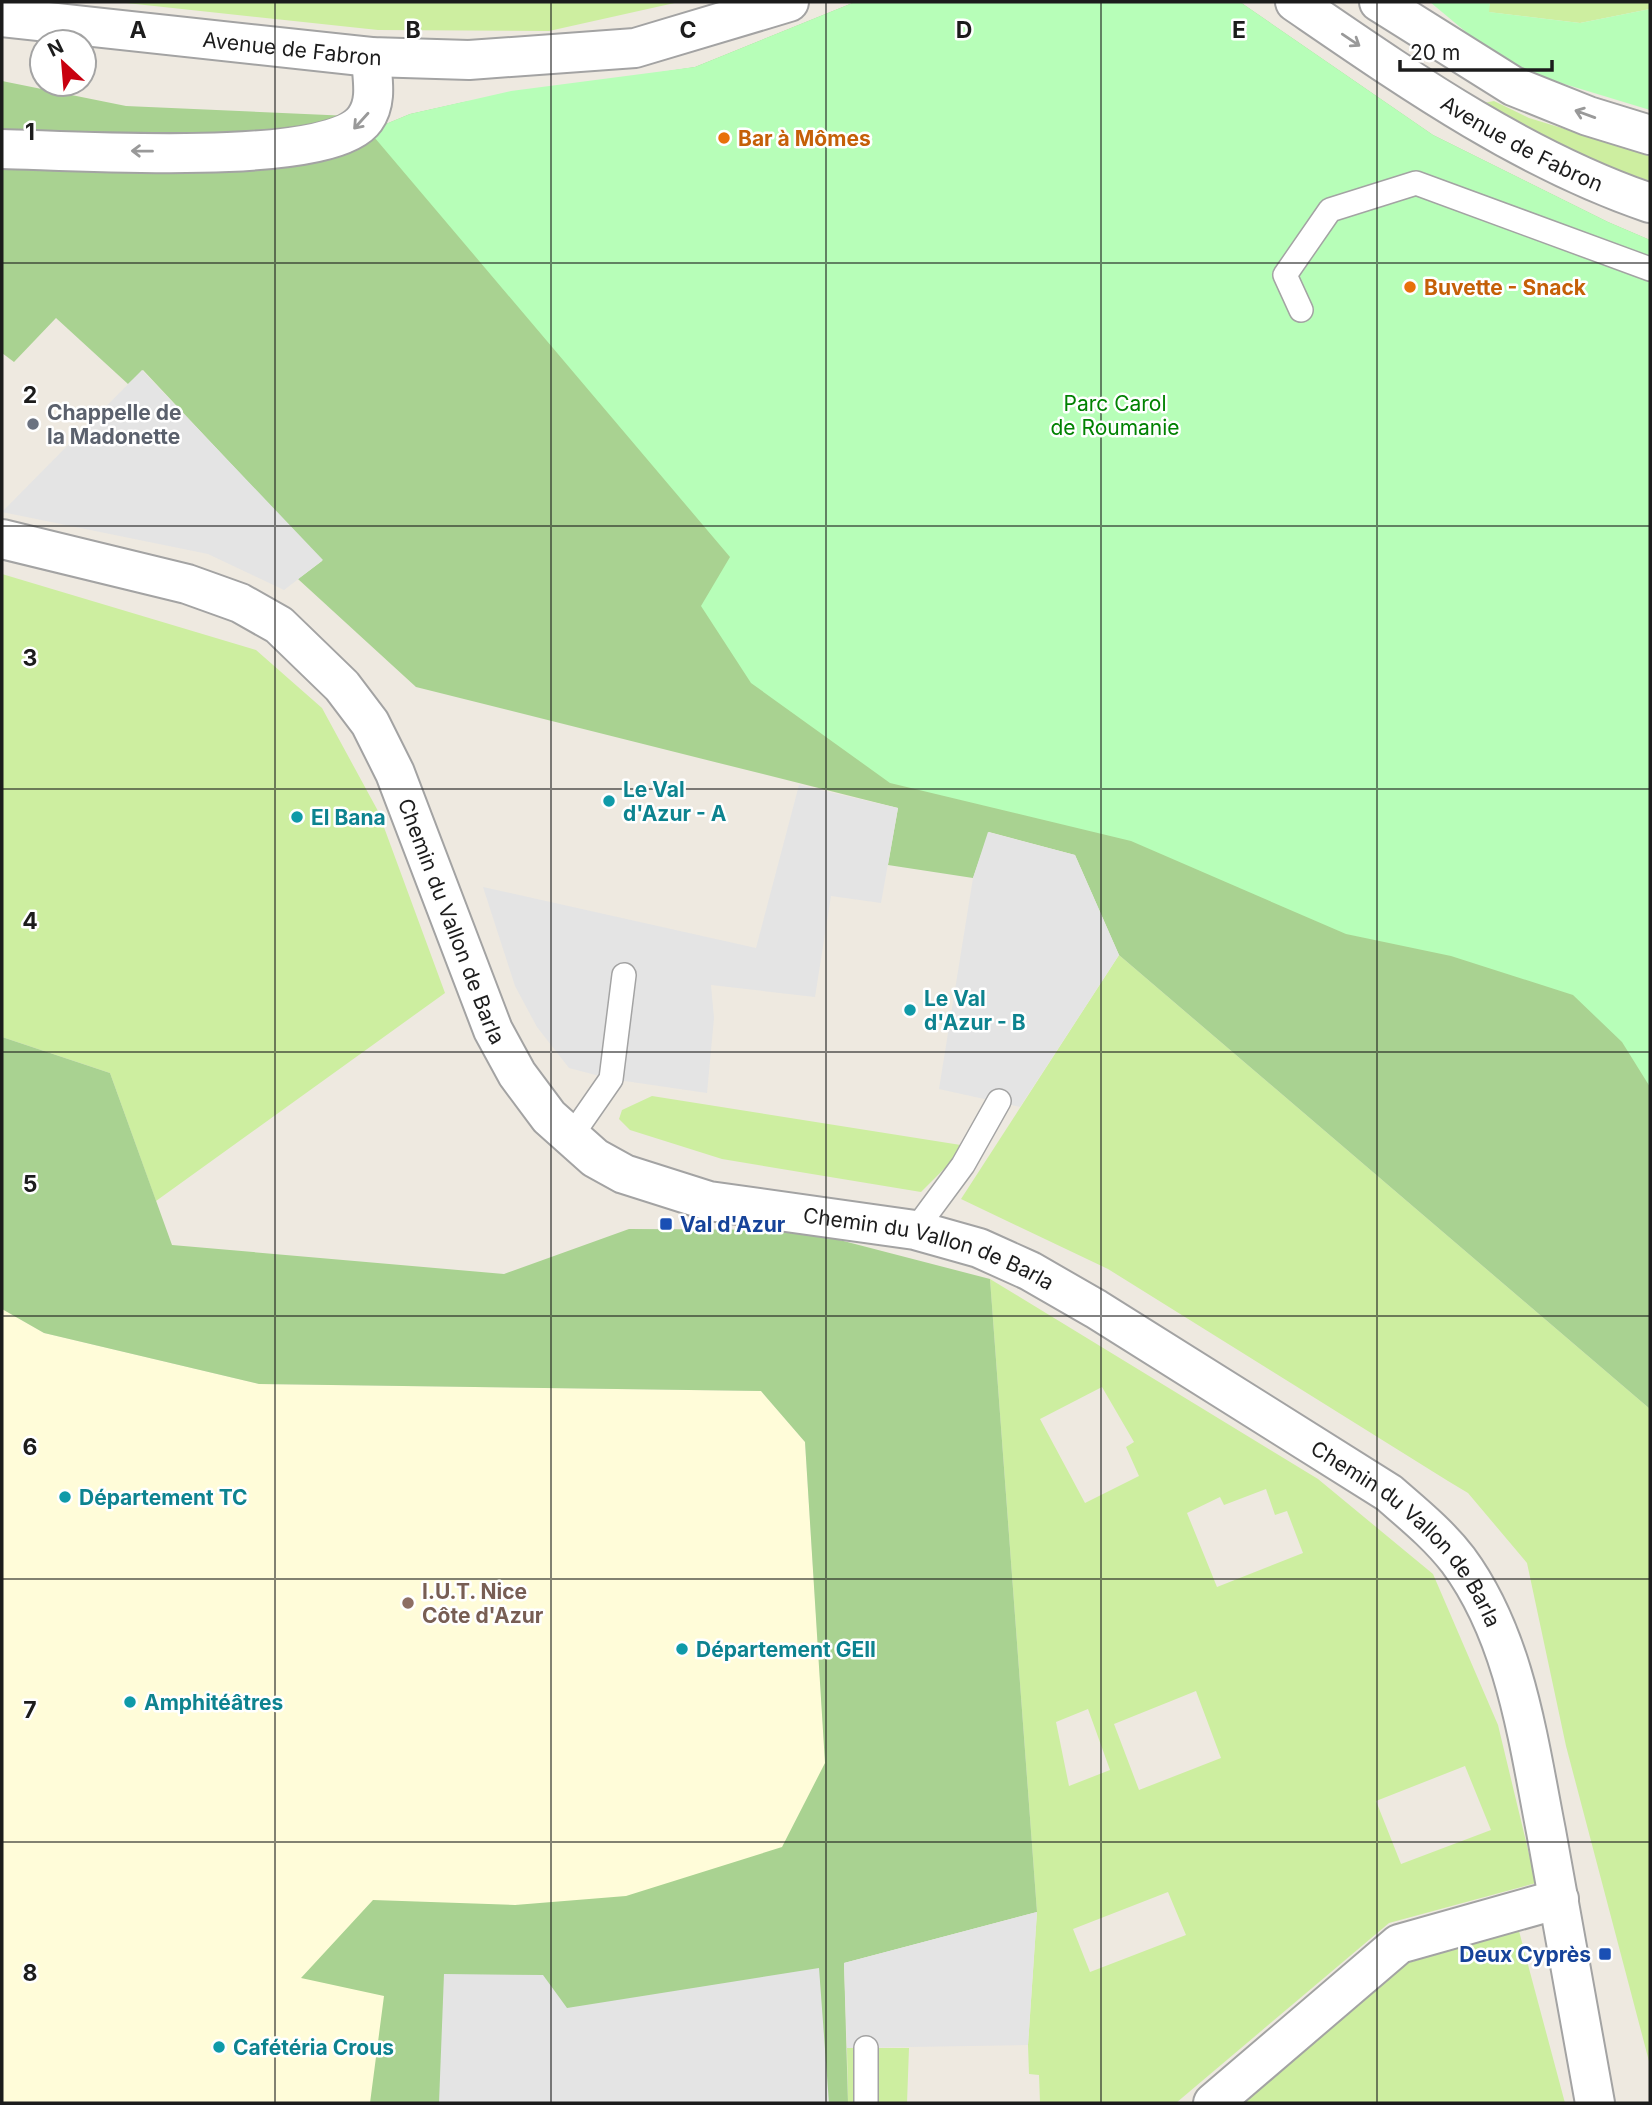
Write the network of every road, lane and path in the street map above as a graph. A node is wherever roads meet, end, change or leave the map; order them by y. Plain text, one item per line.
1 (789, 2) edge
2 (1295, 2) edge
3 (1379, 2) edge
4 (2, 17) edge
5 (371, 57) junction
6 (1650, 135) edge
7 (2, 149) edge
8 (1650, 203) edge
9 (1650, 269) edge
10 (1301, 310) dead end
11 (2, 538) edge
12 (624, 975) dead end
13 (999, 1101) dead end
14 (570, 1138) junction
15 (915, 1230) junction
16 (1559, 1899) junction
17 (866, 2048) dead end
18 (866, 2103) edge
19 (1213, 2103) edge
20 (1595, 2103) edge

1 - 5 street, Avenue de Fabron
2 -> 8 street, Avenue de Fabron
6 -> 3 street, Avenue de Fabron
4 - 5 street, Avenue de Fabron
5 -> 7 street
9 - 10 lane
11 - 14 street, Chemin du Vallon de Barla
12 - 14 lane
13 - 15 lane
14 - 15 street, Chemin du Vallon de Barla
15 - 16 street, Chemin du Vallon de Barla
16 - 19 street
16 - 20 street, Chemin du Vallon de Barla
17 - 18 lane

